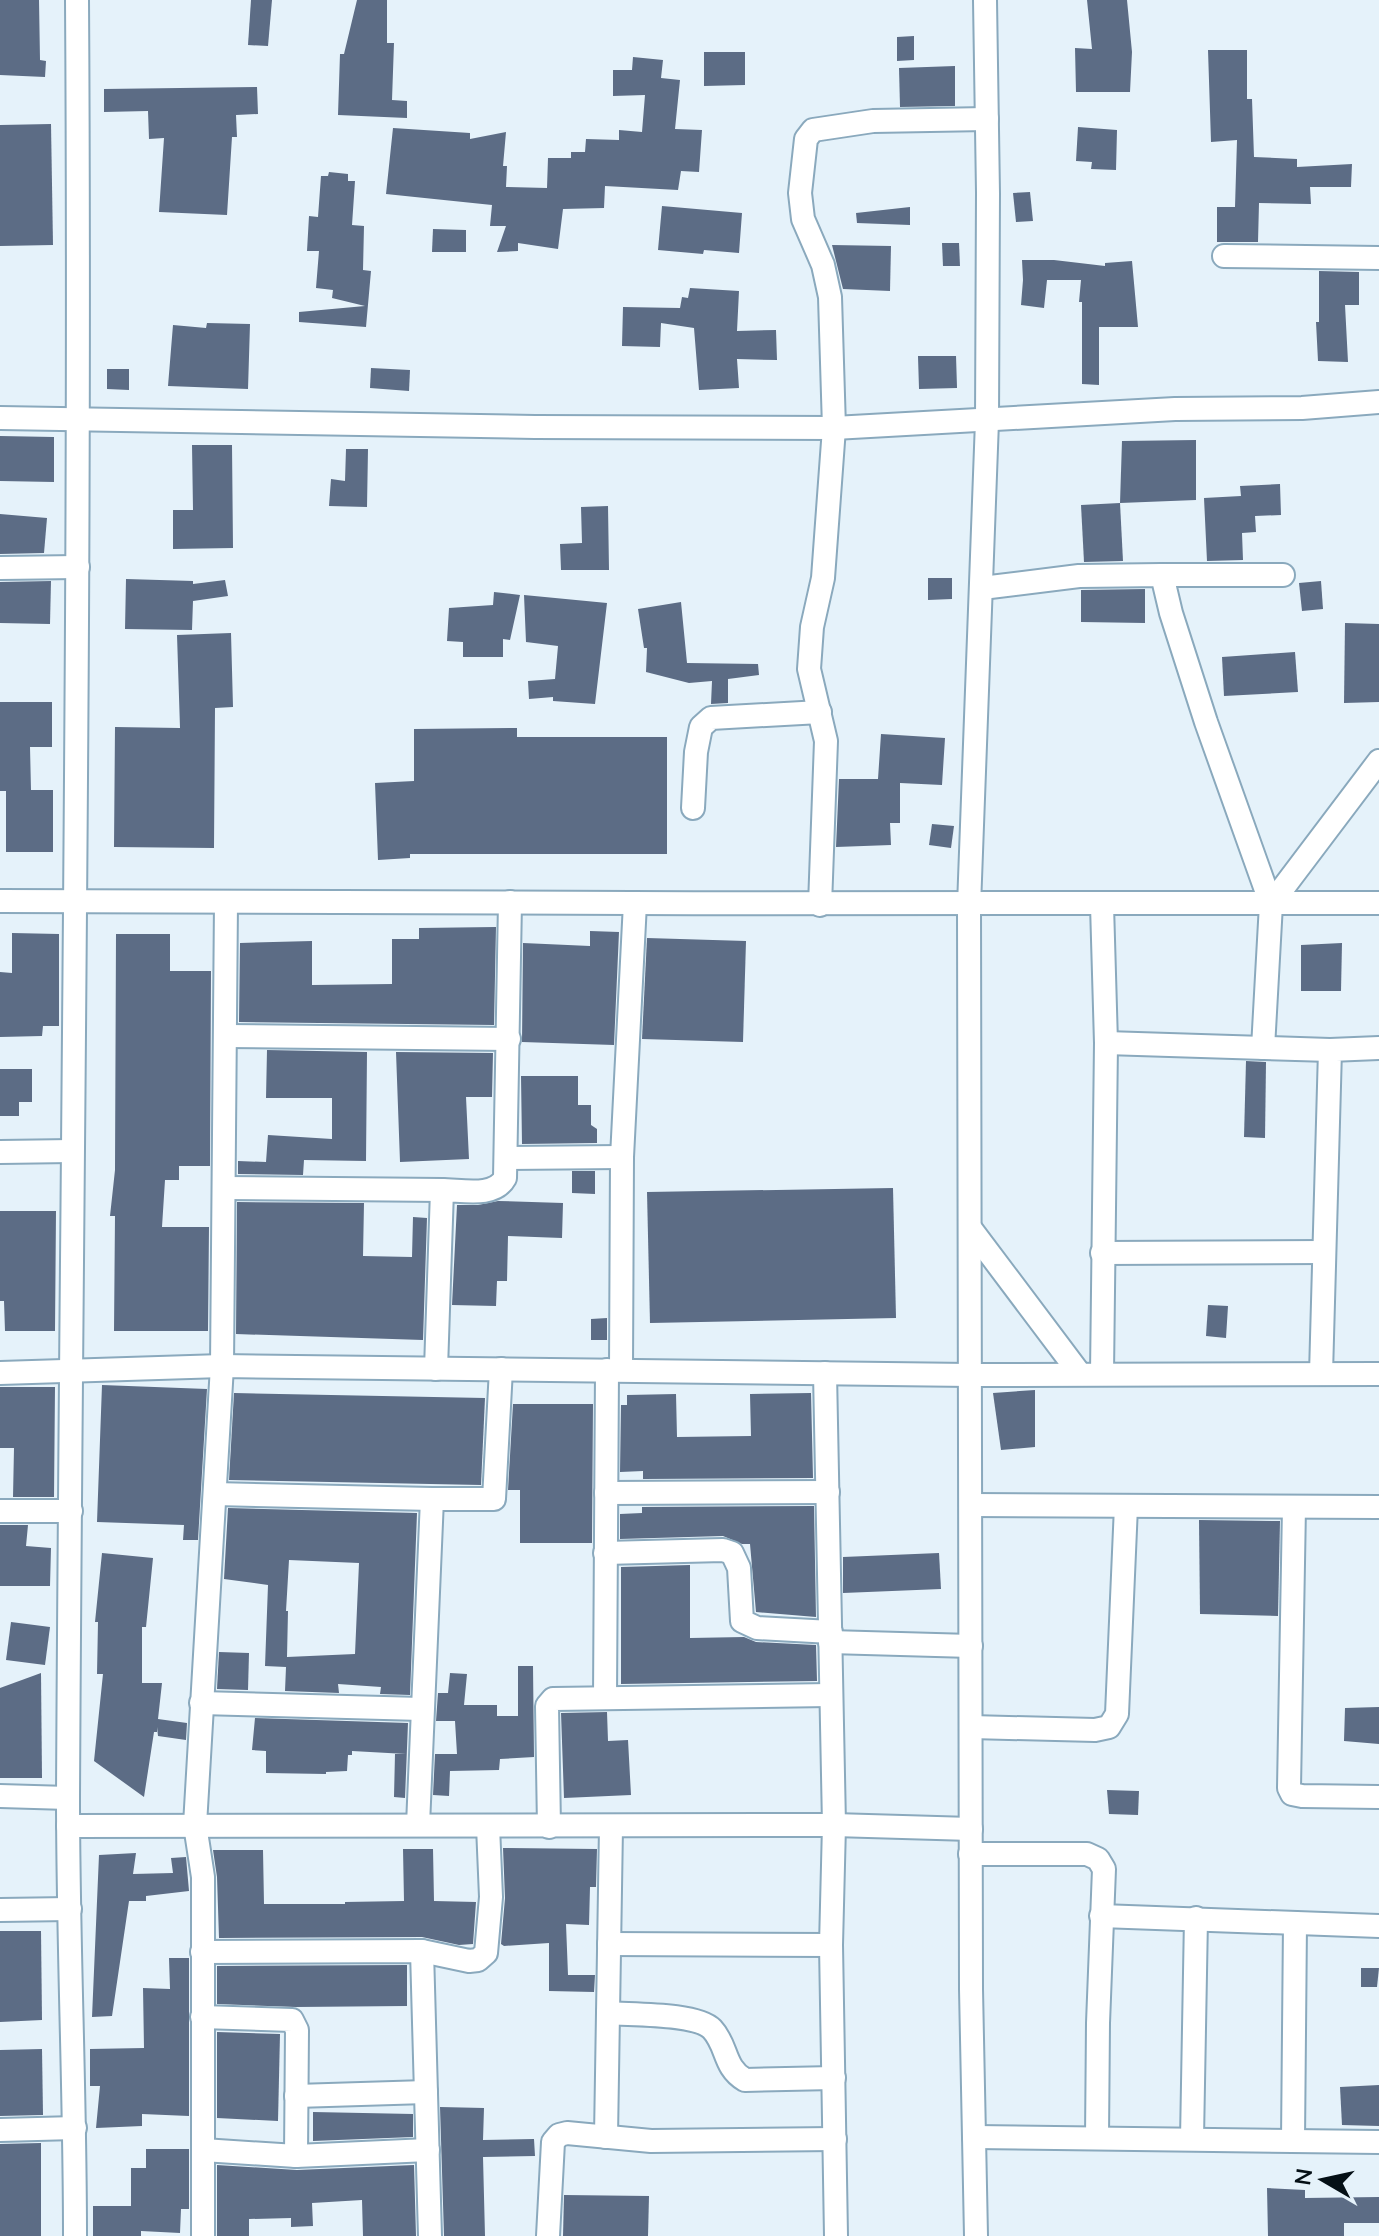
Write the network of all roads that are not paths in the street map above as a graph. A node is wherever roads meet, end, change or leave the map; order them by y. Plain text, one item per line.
1 (77, 0) edge
2 (985, 0) edge
3 (987, 119) junction
4 (1224, 256) dead end
5 (1379, 258) edge
6 (1379, 402) edge
7 (0, 418) edge
8 (80, 418) junction
9 (987, 421) junction
10 (834, 428) junction
11 (78, 567) junction
12 (0, 568) edge
13 (1162, 575) junction
14 (1283, 575) dead end
15 (982, 588) junction
16 (820, 712) junction
17 (1379, 761) edge
18 (693, 808) dead end
19 (0, 901) edge
20 (75, 901) junction
21 (226, 902) junction
22 (510, 902) junction
23 (635, 903) junction
24 (1379, 903) edge
25 (1271, 904) junction
26 (820, 905) junction
27 (1102, 905) junction
28 (969, 906) junction
29 (226, 1036) junction
30 (509, 1039) junction
31 (1106, 1043) junction
32 (1263, 1048) junction
33 (1379, 1048) edge
34 (1330, 1050) junction
35 (72, 1151) junction
36 (0, 1152) edge
37 (622, 1157) junction
38 (506, 1158) junction
39 (225, 1188) junction
40 (442, 1190) junction
41 (971, 1229) junction
42 (1324, 1252) junction
43 (1102, 1253) junction
44 (222, 1366) junction
45 (436, 1369) junction
46 (501, 1369) junction
47 (614, 1370) junction
48 (72, 1372) junction
49 (0, 1373) edge
50 (825, 1373) junction
51 (1091, 1374) junction
52 (1321, 1374) junction
53 (1379, 1374) edge
54 (970, 1375) junction
55 (828, 1492) junction
56 (606, 1493) junction
57 (215, 1494) junction
58 (432, 1499) junction
59 (971, 1505) junction
60 (1126, 1506) junction
61 (1294, 1507) junction
62 (1379, 1507) edge
63 (0, 1511) edge
64 (71, 1511) junction
65 (605, 1553) junction
66 (830, 1637) junction
67 (971, 1646) junction
68 (830, 1695) junction
69 (605, 1698) junction
70 (201, 1703) junction
71 (421, 1709) junction
72 (971, 1727) junction
73 (0, 1796) edge
74 (1379, 1797) edge
75 (68, 1798) junction
76 (195, 1825) junction
77 (418, 1825) junction
78 (834, 1825) junction
79 (68, 1826) junction
80 (488, 1826) junction
81 (549, 1827) junction
82 (611, 1827) junction
83 (971, 1829) junction
84 (970, 1854) junction
85 (70, 1909) junction
86 (0, 1910) edge
87 (1101, 1916) junction
88 (1196, 1918) junction
89 (1295, 1923) junction
90 (1379, 1926) edge
91 (609, 1944) junction
92 (831, 1945) junction
93 (422, 1951) junction
94 (202, 1952) junction
95 (608, 2013) junction
96 (202, 2017) junction
97 (834, 2078) junction
98 (426, 2092) junction
99 (296, 2096) junction
100 (75, 2128) junction
101 (0, 2130) edge
102 (606, 2137) junction
103 (974, 2137) junction
104 (1097, 2138) junction
105 (835, 2139) junction
106 (1192, 2139) junction
107 (1293, 2141) junction
108 (1379, 2142) edge
109 (203, 2150) junction
110 (428, 2150) junction
111 (296, 2156) junction
112 (75, 2236) edge
113 (203, 2236) edge
114 (430, 2236) edge
115 (548, 2236) edge
116 (836, 2236) edge
117 (976, 2236) edge

1 - 8 street
2 - 3 street
3 - 9 street
3 - 10 street
4 - 5 street
6 - 9 street
7 - 8 street
8 - 10 street
8 - 11 street
9 - 10 street
9 - 15 street
10 - 16 street
11 - 12 street
11 - 20 street
13 - 14 street
13 - 15 street
13 - 25 street
15 - 28 street
16 - 18 street
16 - 26 street
17 - 25 street
19 - 20 street
20 - 21 street
20 - 35 street
21 - 22 street
21 - 29 street
22 - 23 street
22 - 30 street
23 - 26 street
23 - 37 street
24 - 25 street
25 - 27 street
25 - 32 street
26 - 28 street
27 - 28 street
27 - 31 street
28 - 41 street
29 - 30 street
29 - 39 street
30 - 38 street
31 - 32 street
31 - 43 street
32 - 34 street
33 - 34 street
34 - 42 street
35 - 36 street
35 - 48 street
37 - 38 street
37 - 47 street
38 - 40 street
39 - 40 street
39 - 44 street
40 - 45 street
41 - 51 street
41 - 54 street
42 - 43 street
42 - 52 street
43 - 51 street
44 - 45 street
44 - 48 street
44 - 57 street
45 - 46 street
46 - 47 street
46 - 58 street
47 - 50 street
47 - 56 street
48 - 49 street
48 - 64 street
50 - 54 street
50 - 55 street
51 - 52 street
51 - 54 street
52 - 53 street
54 - 59 street
55 - 56 street
55 - 66 street
56 - 65 street
57 - 58 street
57 - 70 street
58 - 71 street
59 - 60 street
59 - 67 street
60 - 61 street
60 - 72 street
61 - 62 street
61 - 74 street
63 - 64 street
64 - 75 street
65 - 66 street
65 - 69 street
66 - 67 street
66 - 68 street
67 - 72 street
68 - 69 street
68 - 78 street
69 - 81 street
70 - 71 street
70 - 76 street
71 - 77 street
72 - 83 street
73 - 75 street
75 - 79 street
76 - 77 street
76 - 79 street
76 - 94 street
77 - 80 street
78 - 82 street
78 - 83 street
78 - 92 street
79 - 85 street
80 - 81 street
80 - 93 street
81 - 82 street
82 - 91 street
83 - 84 street
84 - 87 street
84 - 103 street
85 - 86 street
85 - 100 street
87 - 88 street
87 - 104 street
88 - 89 street
88 - 106 street
89 - 90 street
89 - 107 street
91 - 92 street
91 - 95 street
92 - 97 street
93 - 94 street
93 - 98 street
94 - 96 street
95 - 97 street
95 - 102 street
96 - 99 street
96 - 109 street
97 - 105 street
98 - 99 street
98 - 110 street
99 - 111 street
100 - 101 street
100 - 112 street
102 - 105 street
102 - 115 street
103 - 104 street
103 - 117 street
104 - 106 street
105 - 116 street
106 - 107 street
107 - 108 street
109 - 111 street
109 - 113 street
110 - 111 street
110 - 114 street

